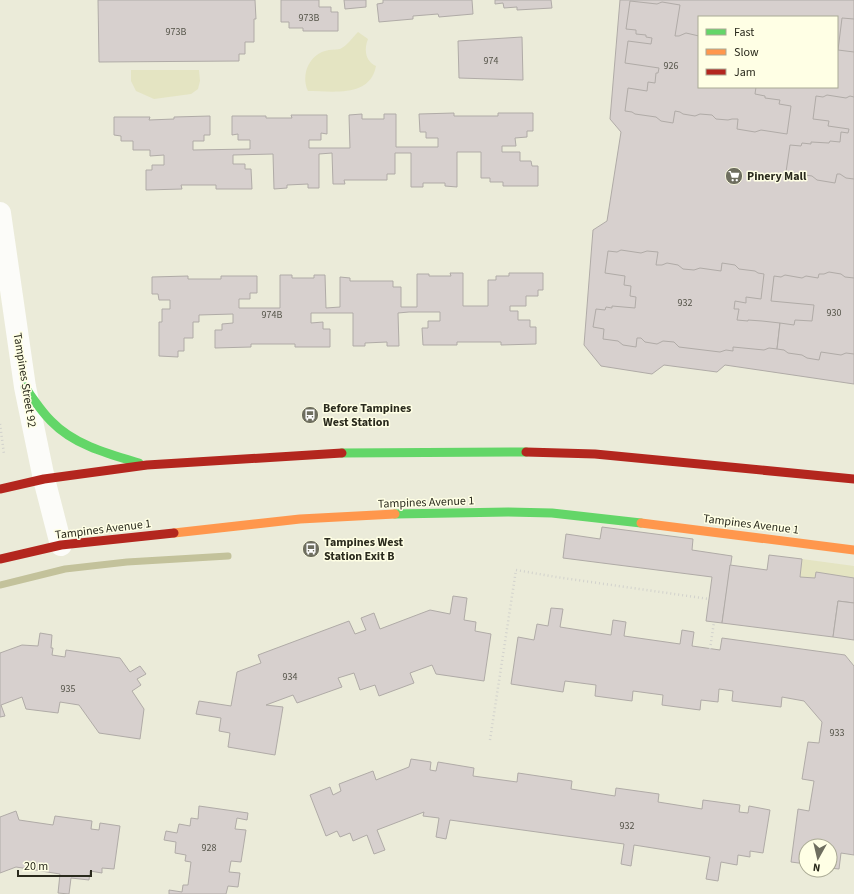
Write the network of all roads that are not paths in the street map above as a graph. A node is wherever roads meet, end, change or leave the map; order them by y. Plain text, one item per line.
1 (0, 213) edge
2 (25, 387) junction
3 (147, 465) junction
4 (44, 479) junction
5 (854, 479) edge
6 (0, 489) edge
7 (62, 545) junction
8 (854, 550) edge
9 (0, 558) edge

1 - 2 street, Tampines Street 92
2 - 3 main road
2 - 4 street, Tampines Street 92
3 - 4 main road
3 - 5 main road
4 - 6 main road
4 - 7 street, Tampines Street 92
7 - 8 main road, Tampines Avenue 1
7 - 9 main road, Tampines Avenue 1

